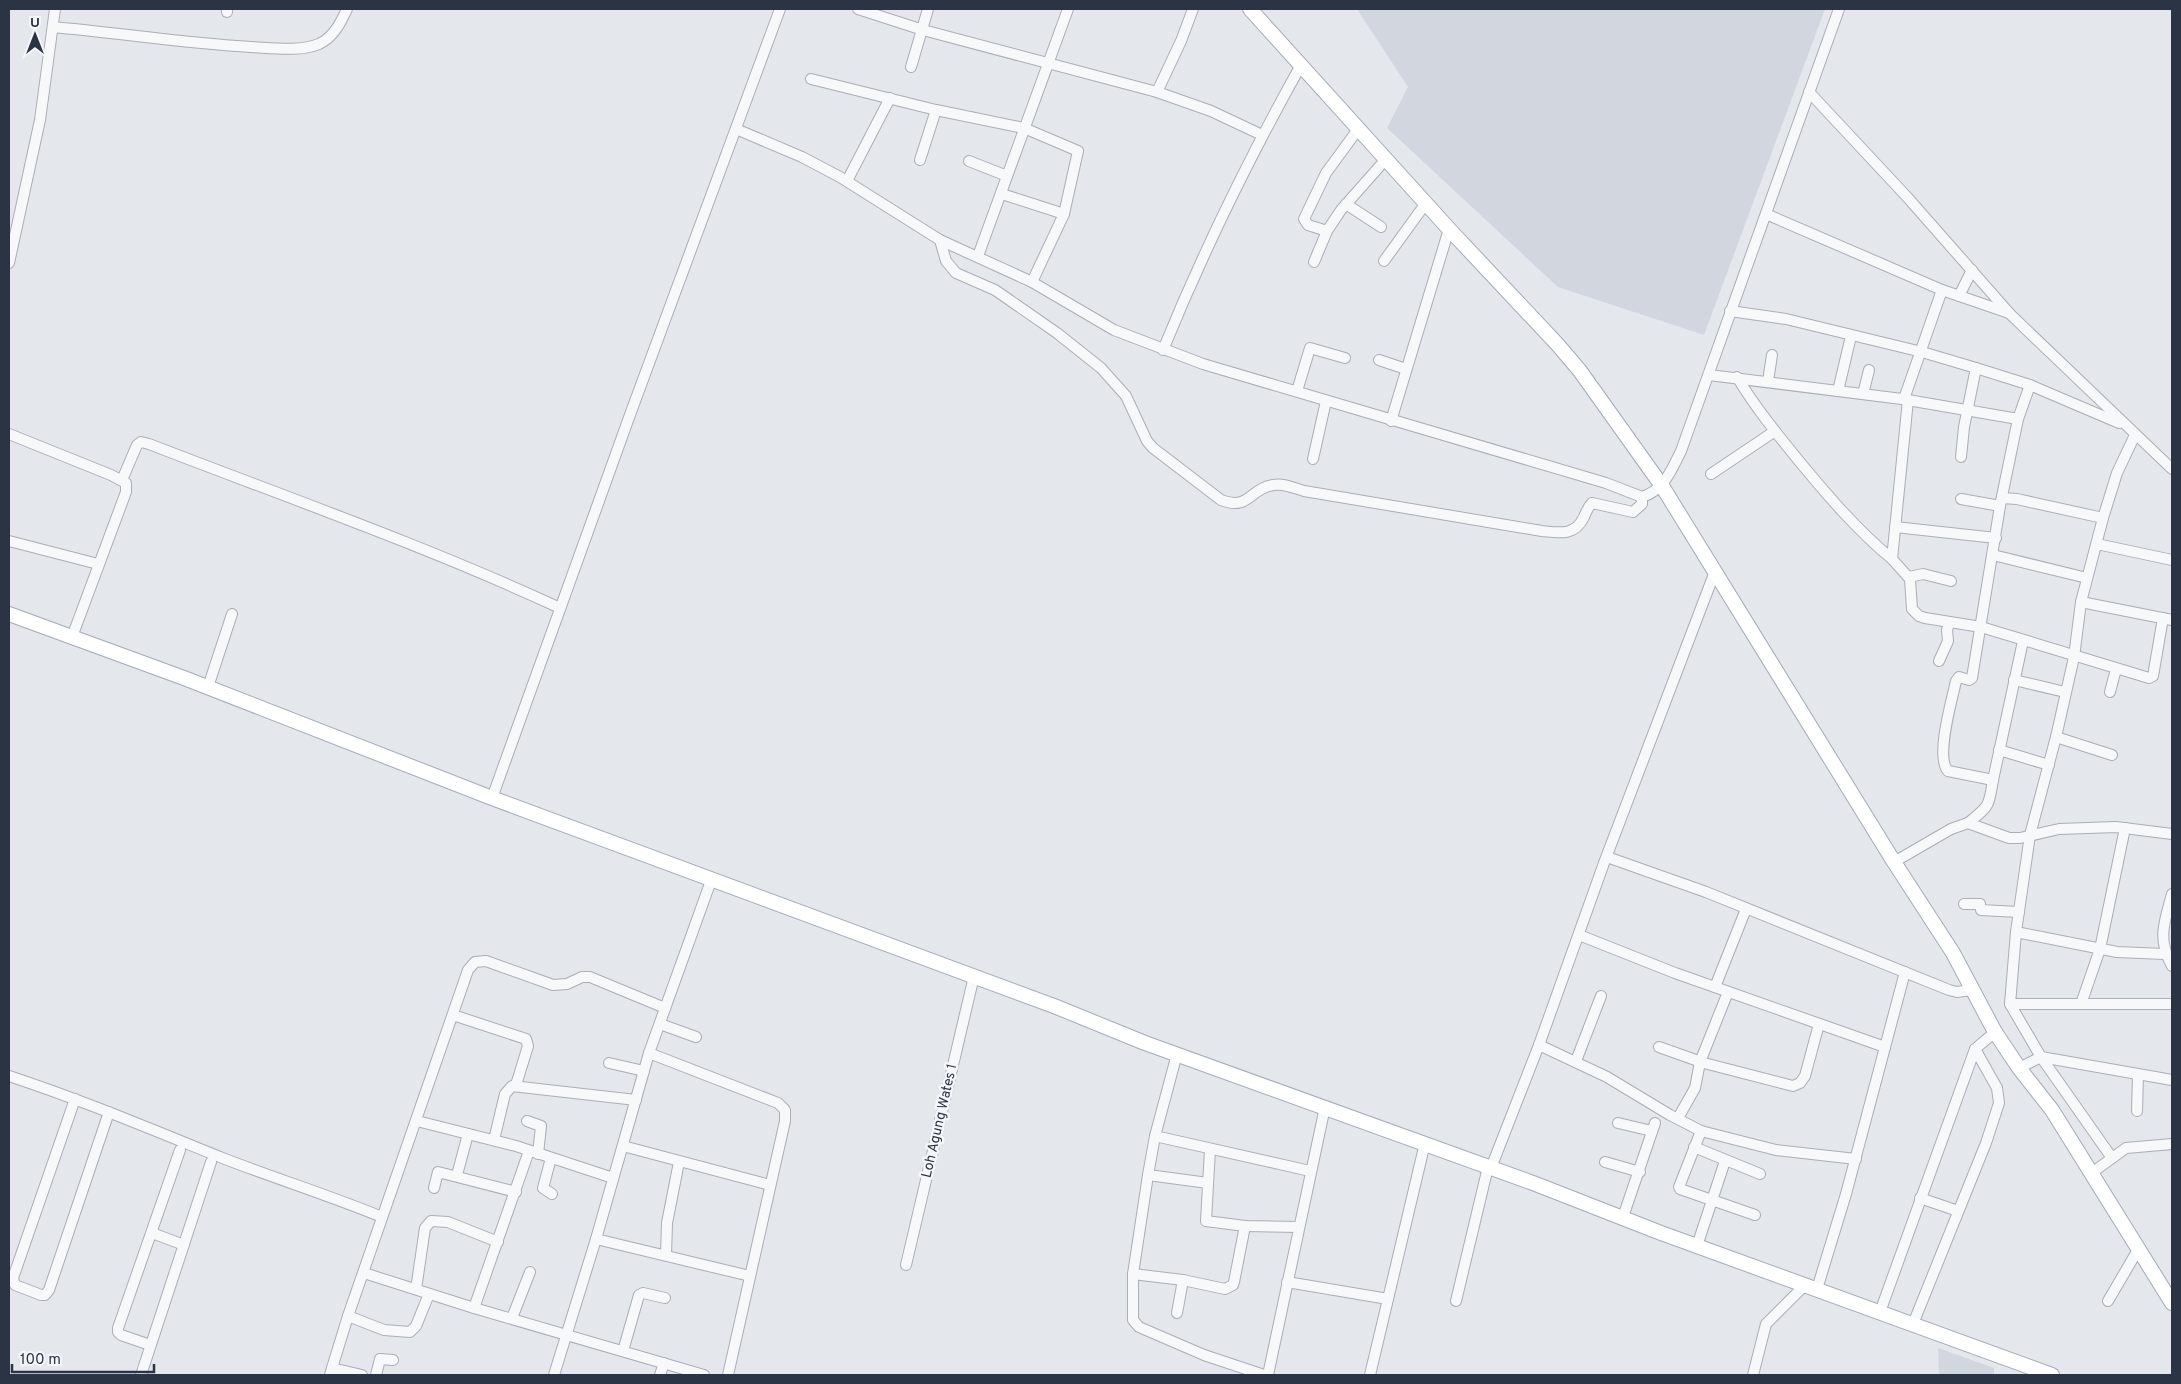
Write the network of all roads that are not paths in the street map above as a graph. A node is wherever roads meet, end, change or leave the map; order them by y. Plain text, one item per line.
1 (55, 9) edge
2 (347, 9) edge
3 (780, 9) edge
4 (858, 9) edge
5 (928, 9) edge
6 (1068, 9) edge
7 (1194, 9) edge
8 (1250, 9) edge
9 (1839, 9) edge
10 (53, 27) junction
11 (923, 30) junction
12 (1050, 63) junction
13 (1301, 65) junction
14 (911, 67) dead end
15 (811, 79) dead end
16 (1157, 92) junction
17 (1810, 92) junction
18 (890, 98) junction
19 (936, 110) junction
20 (1024, 128) junction
21 (1359, 128) junction
22 (736, 129) junction
23 (1262, 135) junction
24 (1386, 158) junction
25 (920, 160) dead end
26 (969, 161) dead end
27 (1007, 176) junction
28 (847, 181) junction
29 (1002, 194) junction
30 (1346, 204) junction
31 (1426, 204) junction
32 (1064, 214) junction
33 (1766, 214) junction
34 (1381, 227) dead end
35 (1449, 229) junction
36 (1327, 232) junction
37 (940, 240) junction
38 (978, 256) junction
39 (1384, 261) dead end
40 (9, 262) edge
41 (1314, 262) dead end
42 (1972, 270) junction
43 (1032, 282) junction
44 (1942, 290) junction
45 (1959, 296) junction
46 (1730, 311) junction
47 (2010, 314) junction
48 (1851, 336) junction
49 (1163, 350) junction
50 (1922, 352) junction
51 (1772, 354) dead end
52 (1345, 358) dead end
53 (1379, 360) dead end
54 (1406, 368) junction
55 (1976, 368) junction
56 (1869, 370) dead end
57 (1709, 375) junction
58 (1737, 377) junction
59 (1768, 382) junction
60 (2030, 385) junction
61 (1297, 391) junction
62 (1838, 391) junction
63 (1863, 394) junction
64 (1906, 399) junction
65 (1326, 401) junction
66 (1968, 410) junction
67 (2018, 419) junction
68 (1391, 421) junction
69 (2126, 426) junction
70 (1775, 431) junction
71 (9, 434) edge
72 (2135, 435) junction
73 (1961, 457) dead end
74 (1314, 459) dead end
75 (2172, 469) edge
76 (1711, 474) dead end
77 (122, 480) junction
78 (1663, 484) junction
79 (1642, 498) junction
80 (1961, 499) dead end
81 (2001, 502) junction
82 (2103, 518) junction
83 (1895, 527) junction
84 (1996, 538) junction
85 (9, 541) edge
86 (2097, 544) junction
87 (1993, 555) junction
88 (1892, 559) junction
89 (2172, 560) edge
90 (98, 564) junction
91 (1714, 574) junction
92 (1909, 577) junction
93 (2087, 578) junction
94 (1951, 581) dead end
95 (2081, 602) junction
96 (560, 608) junction
97 (9, 614) edge
98 (232, 614) dead end
99 (2168, 619) edge
100 (1949, 624) junction
101 (1981, 627) junction
102 (72, 637) junction
103 (2023, 640) junction
104 (2074, 657) junction
105 (1939, 660) dead end
106 (2116, 669) junction
107 (2014, 680) junction
108 (208, 688) junction
109 (2065, 692) junction
110 (2110, 692) dead end
111 (2056, 736) junction
112 (1999, 750) junction
113 (2112, 755) dead end
114 (2049, 765) junction
115 (1993, 780) junction
116 (492, 798) junction
117 (1968, 823) junction
118 (2125, 828) junction
119 (2172, 834) edge
120 (2030, 835) junction
121 (1607, 857) junction
122 (1896, 860) junction
123 (712, 878) junction
124 (2172, 894) edge
125 (1964, 904) dead end
126 (1746, 909) junction
127 (2019, 912) junction
128 (2016, 932) junction
129 (1579, 935) junction
130 (2100, 949) junction
131 (2165, 954) junction
132 (2172, 966) edge
133 (1905, 972) junction
134 (974, 976) junction
135 (1715, 987) junction
136 (1971, 990) junction
137 (1728, 992) junction
138 (1601, 996) dead end
139 (2010, 1004) junction
140 (2081, 1004) junction
141 (2172, 1004) edge
142 (665, 1008) junction
143 (453, 1016) junction
144 (660, 1024) junction
145 (1819, 1024) junction
146 (1995, 1032) junction
147 (696, 1037) dead end
148 (1540, 1045) junction
149 (1659, 1047) dead end
150 (1885, 1047) junction
151 (1975, 1050) junction
152 (649, 1053) junction
153 (1176, 1054) junction
154 (1576, 1061) junction
155 (609, 1062) dead end
156 (1700, 1062) junction
157 (2032, 1062) junction
158 (644, 1071) junction
159 (2138, 1075) junction
160 (9, 1076) edge
161 (2172, 1080) edge
162 (516, 1085) junction
163 (74, 1099) junction
164 (636, 1100) junction
165 (1325, 1107) junction
166 (109, 1112) junction
167 (2137, 1112) dead end
168 (1678, 1118) junction
169 (417, 1121) junction
170 (527, 1121) dead end
171 (1618, 1123) dead end
172 (1701, 1130) junction
173 (468, 1134) junction
174 (1155, 1136) junction
175 (494, 1140) junction
176 (1425, 1143) junction
177 (2172, 1144) edge
178 (623, 1146) junction
179 (1694, 1147) junction
180 (1210, 1149) junction
181 (180, 1150) dead end
182 (534, 1153) junction
183 (551, 1158) junction
184 (2112, 1158) junction
185 (1856, 1159) junction
186 (1724, 1161) junction
187 (211, 1162) dead end
188 (679, 1162) junction
189 (1605, 1162) dead end
190 (1489, 1167) junction
191 (1310, 1171) junction
192 (2095, 1171) junction
193 (1640, 1172) junction
194 (1760, 1174) dead end
195 (457, 1175) junction
196 (1148, 1175) junction
197 (613, 1178) junction
198 (1208, 1183) junction
199 (770, 1185) junction
200 (434, 1188) dead end
201 (516, 1192) junction
202 (552, 1194) dead end
203 (1920, 1198) junction
204 (1713, 1201) junction
205 (1958, 1211) junction
206 (1754, 1215) dead end
207 (382, 1217) junction
208 (1623, 1217) junction
209 (1245, 1226) junction
210 (1299, 1227) junction
211 (152, 1233) junction
212 (596, 1239) junction
213 (498, 1242) junction
214 (184, 1245) junction
215 (1697, 1246) junction
216 (2139, 1248) junction
217 (666, 1255) junction
218 (906, 1265) dead end
219 (530, 1272) dead end
220 (364, 1273) junction
221 (1133, 1274) junction
222 (750, 1276) junction
223 (1183, 1280) junction
224 (1287, 1282) junction
225 (1811, 1287) junction
226 (416, 1289) junction
227 (429, 1294) junction
228 (665, 1298) dead end
229 (1388, 1299) junction
230 (1456, 1301) dead end
231 (2108, 1301) dead end
232 (2172, 1303) edge
233 (474, 1308) junction
234 (1880, 1312) junction
235 (1177, 1313) dead end
236 (348, 1316) junction
237 (512, 1318) junction
238 (1913, 1324) junction
239 (568, 1336) junction
240 (150, 1345) junction
241 (623, 1351) junction
242 (393, 1360) dead end
243 (664, 1363) junction
244 (331, 1372) edge
245 (141, 1375) edge
246 (362, 1375) edge
247 (376, 1375) edge
248 (554, 1375) edge
249 (660, 1375) edge
250 (704, 1375) edge
251 (728, 1375) edge
252 (1264, 1375) edge
253 (1268, 1375) edge
254 (1370, 1375) edge
255 (1753, 1375) edge
256 (2052, 1375) edge

1 - 10 street
2 - 10 street
3 - 22 street
4 - 11 street
5 - 11 street
6 - 12 street
7 - 16 street
8 - 13 main road
9 - 17 street
10 - 40 street
11 - 12 street
11 - 14 street
12 - 16 street
12 - 20 street
13 - 21 main road
13 - 23 street
15 - 18 street
16 - 23 street
17 - 33 street
17 - 42 street
18 - 19 street
18 - 28 street
19 - 20 street
19 - 25 street
20 - 27 street
20 - 32 street
21 - 24 main road
21 - 36 street
22 - 28 street
22 - 96 street
23 - 49 street
24 - 30 street
24 - 31 main road
26 - 27 street
27 - 29 street
28 - 37 street
29 - 32 street
29 - 38 street
30 - 34 street
30 - 36 street
31 - 35 main road
31 - 39 street
32 - 43 street
33 - 44 street
33 - 46 street
35 - 54 street
35 - 78 main road
36 - 41 street
37 - 38 street
37 - 79 street
38 - 43 street
42 - 45 street
42 - 47 street
43 - 49 street
44 - 45 street
44 - 50 street
45 - 47 street
46 - 48 street
46 - 57 street
47 - 69 street
48 - 50 street
48 - 62 street
49 - 61 street
50 - 55 street
50 - 64 street
51 - 59 street
52 - 61 street
53 - 54 street
54 - 68 street
55 - 60 street
55 - 66 street
56 - 63 street
57 - 58 street
57 - 78 street
58 - 59 street
58 - 70 street
59 - 62 street
60 - 67 street
60 - 69 street
61 - 65 street
62 - 63 street
63 - 64 street
64 - 66 street
64 - 83 street
65 - 68 street
65 - 74 street
66 - 67 street
66 - 73 street
67 - 81 street
68 - 79 street
69 - 72 street
70 - 76 street
70 - 88 street
71 - 77 street
72 - 75 street
72 - 82 street
77 - 90 street
77 - 96 street
78 - 79 street
78 - 91 main road
80 - 81 street
81 - 82 street
81 - 84 street
82 - 86 street
83 - 84 street
83 - 88 street
84 - 87 street
85 - 90 street
86 - 89 street
86 - 93 street
87 - 93 street
87 - 101 street
88 - 92 street
90 - 102 street
91 - 121 street
91 - 122 main road
92 - 94 street
92 - 100 street
93 - 95 street
95 - 99 street
95 - 104 street
96 - 116 street
97 - 102 main road
98 - 108 street
99 - 106 street
100 - 101 street
100 - 105 street
101 - 103 street
101 - 115 street
102 - 108 main road
103 - 104 street
103 - 107 street
104 - 106 street
104 - 109 street
106 - 110 street
107 - 109 street
107 - 112 street
108 - 116 main road
109 - 111 street
111 - 113 street
111 - 114 street
112 - 114 street
112 - 115 street
114 - 120 street
115 - 117 street
116 - 123 main road
117 - 120 street
117 - 122 street
118 - 119 street
118 - 120 street
118 - 130 street
120 - 127 street
121 - 126 street
121 - 129 street
122 - 136 main road
123 - 134 main road
123 - 142 street
124 - 131 street
125 - 127 street
126 - 133 street
126 - 135 street
127 - 128 street
128 - 130 street
128 - 139 street
129 - 135 street
129 - 148 street
130 - 131 street
130 - 140 street
131 - 132 street
133 - 136 street
133 - 150 street
134 - 153 main road
134 - 218 street, Loh Agung Wates 1
135 - 137 street
136 - 146 main road
137 - 145 street
137 - 156 street
138 - 154 street
139 - 140 street
139 - 157 street
140 - 141 street
142 - 143 street
142 - 144 street
143 - 162 street
143 - 169 street
144 - 147 street
144 - 152 street
145 - 150 street
145 - 156 street
146 - 151 street
146 - 157 main road
148 - 154 street
148 - 190 street
149 - 156 street
150 - 185 street
151 - 203 street
151 - 205 street
152 - 158 street
152 - 199 street
153 - 165 main road
153 - 174 street
154 - 168 street
155 - 158 street
156 - 168 street
157 - 159 street
157 - 184 street
157 - 192 main road
158 - 164 street
159 - 161 street
159 - 167 street
160 - 163 street
162 - 164 street
162 - 175 street
163 - 166 street
163 - 166 street
164 - 178 street
165 - 176 main road
165 - 191 street
166 - 207 street
168 - 172 street
169 - 173 street
169 - 207 street
170 - 182 street
171 - 193 street
172 - 179 street
172 - 185 street
173 - 175 street
173 - 195 street
174 - 180 street
174 - 196 street
175 - 182 street
176 - 190 main road
176 - 229 street
177 - 184 street
178 - 188 street
178 - 197 street
179 - 186 street
179 - 204 street
180 - 191 street
180 - 198 street
181 - 211 street
182 - 183 street
182 - 201 street
183 - 197 street
183 - 202 street
184 - 192 street
185 - 225 street
186 - 194 street
186 - 204 street
187 - 214 street
188 - 199 street
188 - 217 street
189 - 193 street
190 - 208 main road
190 - 230 street
191 - 210 street
192 - 216 main road
193 - 208 street
195 - 200 street
195 - 201 street
196 - 198 street
196 - 221 street
197 - 212 street
198 - 209 street
199 - 222 street
201 - 213 street
203 - 205 street
203 - 234 street
204 - 206 street
204 - 215 street
205 - 238 street
207 - 220 street
208 - 215 main road
209 - 210 street
209 - 223 street
210 - 224 street
211 - 214 street
211 - 240 street
212 - 217 street
212 - 239 street
213 - 226 street
213 - 233 street
214 - 240 street
215 - 225 main road
216 - 231 street
216 - 232 main road
217 - 222 street
219 - 237 street
220 - 226 street
220 - 236 street
221 - 223 street
221 - 252 street
222 - 251 street
223 - 235 street
224 - 229 street
224 - 253 street
225 - 234 main road
225 - 255 street
226 - 227 street
227 - 233 street
227 - 236 street
228 - 241 street
229 - 254 street
233 - 237 street
234 - 238 main road
236 - 244 street
237 - 239 street
238 - 256 main road
239 - 241 street
239 - 248 street
240 - 245 street
241 - 243 street
242 - 247 street
243 - 249 street
243 - 250 street
244 - 246 street

